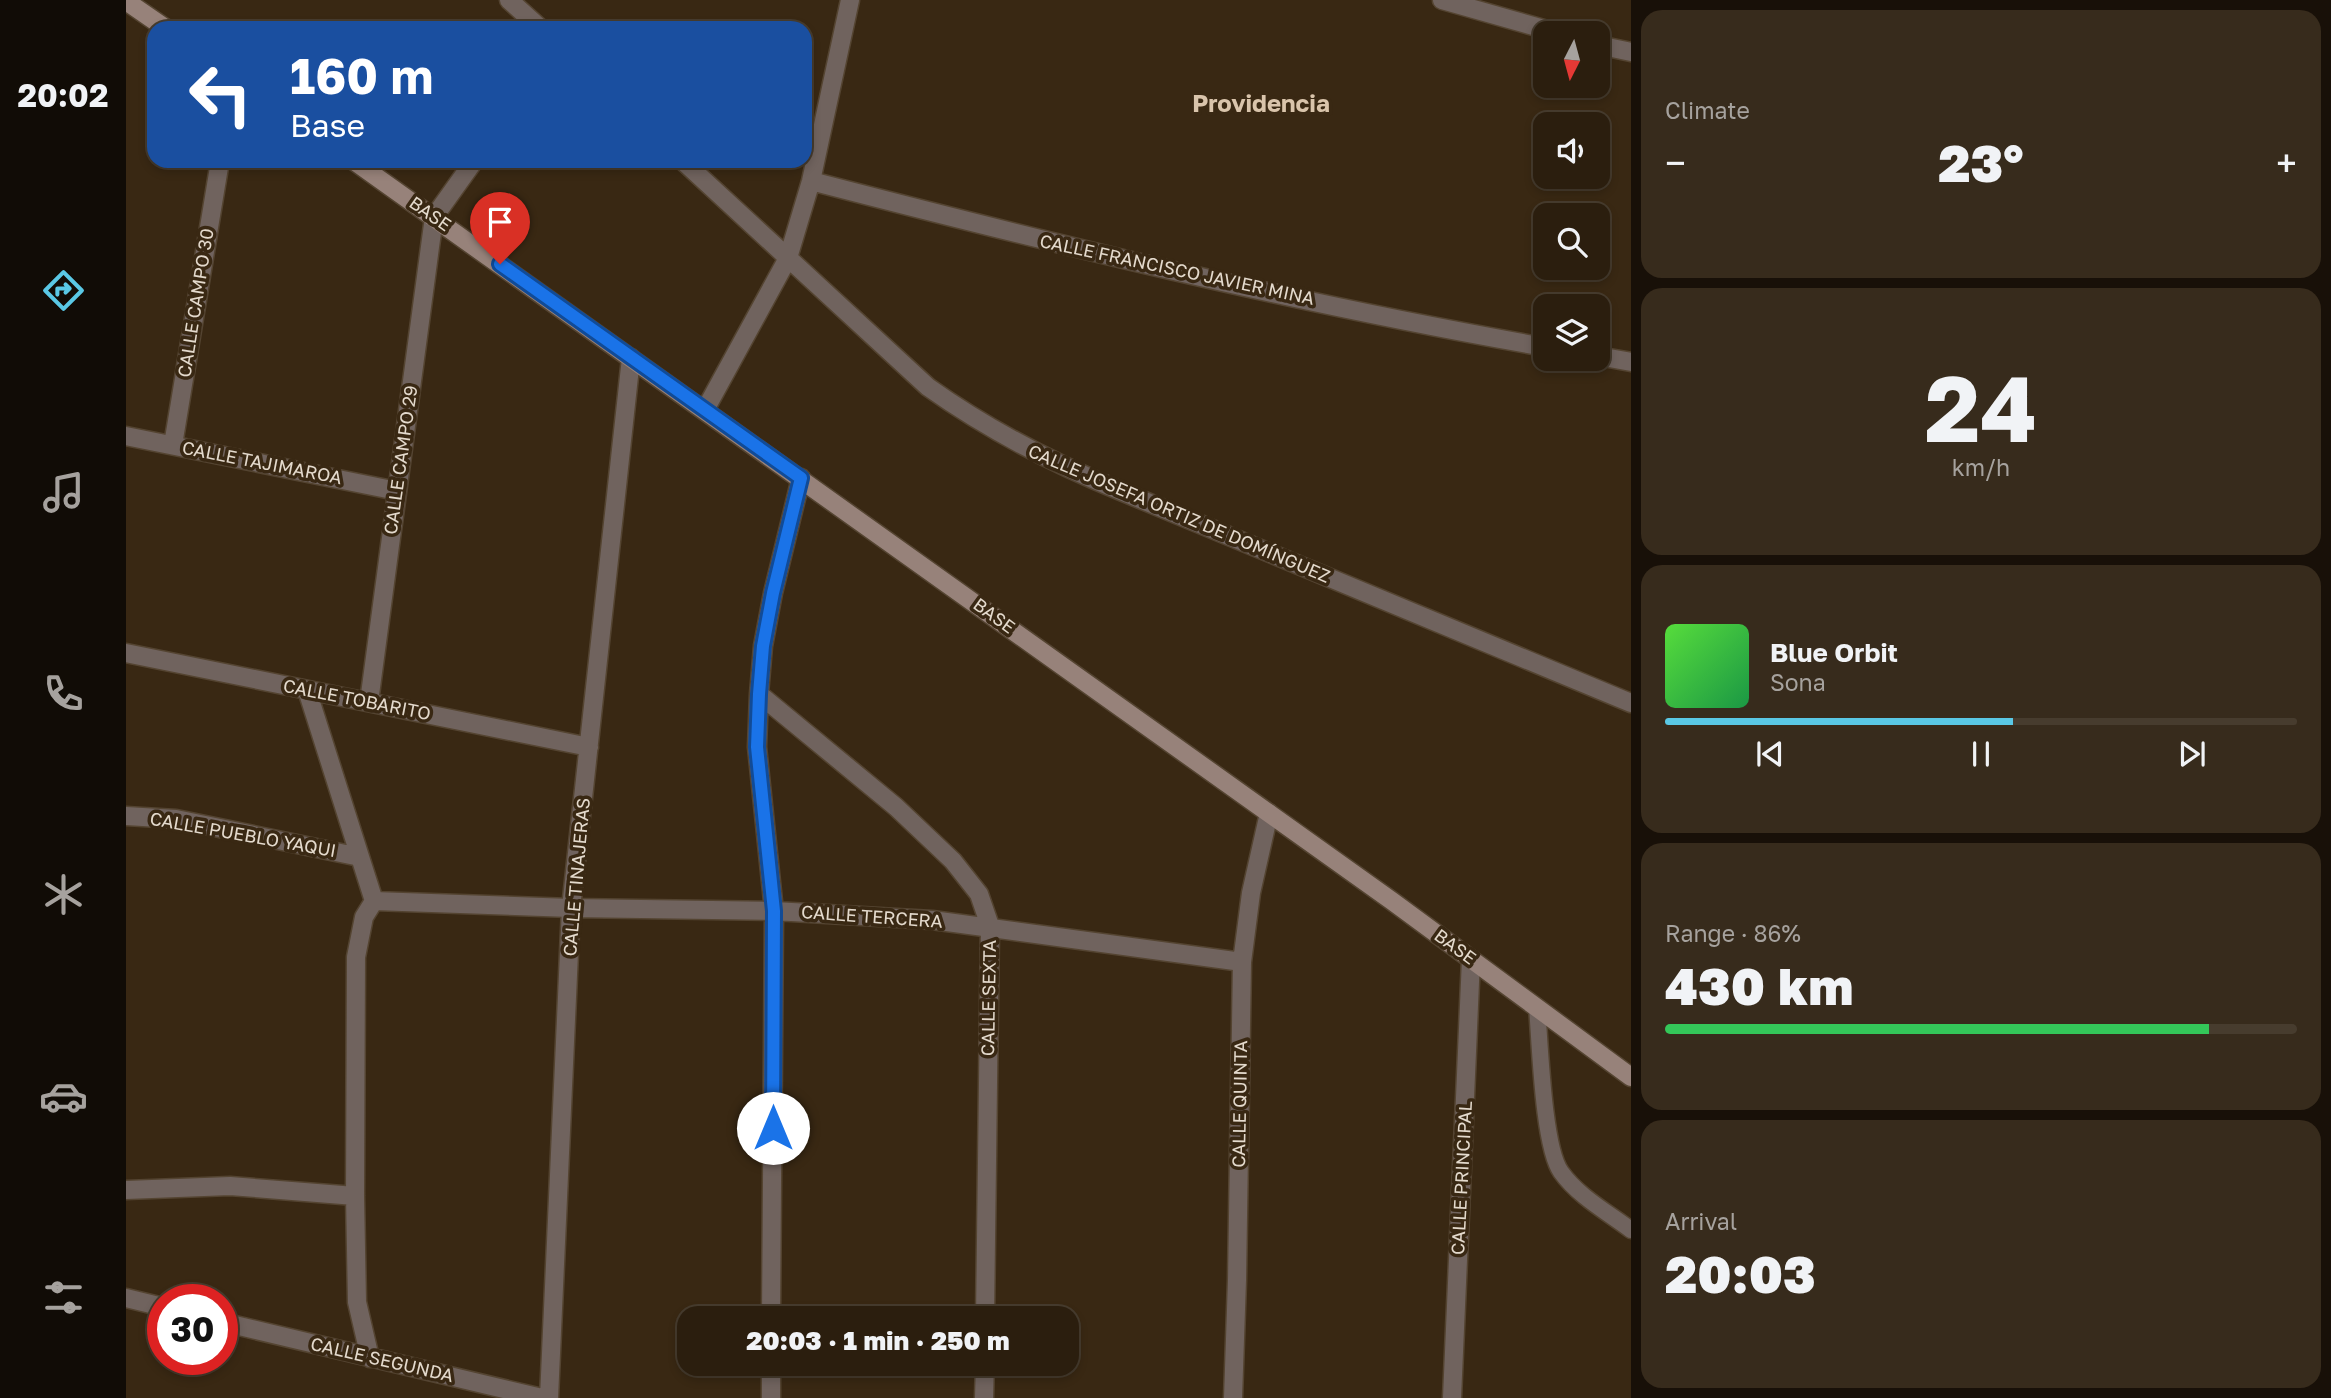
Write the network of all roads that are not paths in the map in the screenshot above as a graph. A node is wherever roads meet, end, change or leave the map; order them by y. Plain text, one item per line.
1 (509, 0) edge
2 (850, 0) edge
3 (1442, 0) edge
4 (126, 1) edge
5 (155, 21) edge
6 (532, 21) edge
7 (1533, 26) edge
8 (1610, 48) edge
9 (1631, 52) edge
10 (219, 168) edge
11 (364, 168) edge
12 (469, 168) edge
13 (691, 168) edge
14 (811, 181) junction
15 (434, 217) junction
16 (788, 258) junction
17 (1533, 345) edge
18 (631, 358) junction
19 (1610, 358) edge
20 (1631, 362) edge
21 (705, 410) junction
22 (126, 436) edge
23 (173, 445) junction
24 (801, 478) junction
25 (397, 491) junction
26 (126, 653) edge
27 (307, 690) junction
28 (759, 694) junction
29 (369, 702) junction
30 (1631, 703) edge
31 (589, 747) junction
32 (1269, 813) junction
33 (126, 816) edge
34 (360, 857) junction
35 (374, 901) junction
36 (571, 908) junction
37 (774, 911) junction
38 (990, 926) junction
39 (1471, 959) junction
40 (1242, 962) junction
41 (1537, 1007) junction
42 (1631, 1077) edge
43 (126, 1190) edge
44 (355, 1196) junction
45 (1631, 1230) edge
46 (126, 1298) edge
47 (147, 1303) edge
48 (772, 1306) edge
49 (985, 1306) edge
50 (238, 1325) edge
51 (370, 1358) junction
52 (771, 1376) edge
53 (985, 1376) edge
54 (542, 1398) edge
55 (549, 1398) edge
56 (771, 1398) edge
57 (984, 1398) edge
58 (1233, 1398) edge
59 (1452, 1398) edge

1 - 6 street
2 - 14 street
3 - 7 street
4 - 5 main road
8 - 9 street
10 - 23 street, CALLE CAMPO 30
11 - 15 main road, BASE
12 - 15 street
13 - 16 street, CALLE JOSEFA ORTIZ DE DOMÍNGUEZ
14 - 16 street
14 - 17 street, CALLE FRANCISCO JAVIER MINA
15 - 18 main road, BASE
15 - 25 street, CALLE CAMPO 29
16 - 21 street
16 - 30 street, CALLE JOSEFA ORTIZ DE DOMÍNGUEZ
18 - 21 main road, BASE
18 - 31 street, CALLE TINAJERAS
19 - 20 street
21 - 24 main road, BASE
22 - 23 street, CALLE TAJIMAROA
23 - 25 street, CALLE TAJIMAROA
24 - 28 street
24 - 32 main road, BASE
25 - 29 street, CALLE CAMPO 29
26 - 27 street, CALLE TOBARITO
27 - 29 street, CALLE TOBARITO
27 - 34 street
28 - 37 street
28 - 38 street, CALLE SEXTA
29 - 31 street, CALLE TOBARITO
31 - 36 street, CALLE TINAJERAS
32 - 39 main road, BASE
32 - 40 street, CALLE QUINTA
33 - 34 street, CALLE PUEBLO YAQUI
34 - 35 street
35 - 36 street, CALLE TERCERA
35 - 44 street
36 - 37 street, CALLE TERCERA
36 - 55 street, CALLE TINAJERAS
37 - 38 street, CALLE TERCERA
37 - 48 street
38 - 40 street, CALLE TERCERA
38 - 49 street, CALLE SEXTA
39 - 41 main road, BASE
39 - 59 street, CALLE PRINCIPAL
40 - 58 street, CALLE QUINTA
41 - 42 main road, BASE
41 - 45 lane
43 - 44 street
44 - 51 street
46 - 47 street
50 - 51 street, CALLE SEGUNDA
51 - 54 street, CALLE SEGUNDA
52 - 56 street
53 - 57 street

